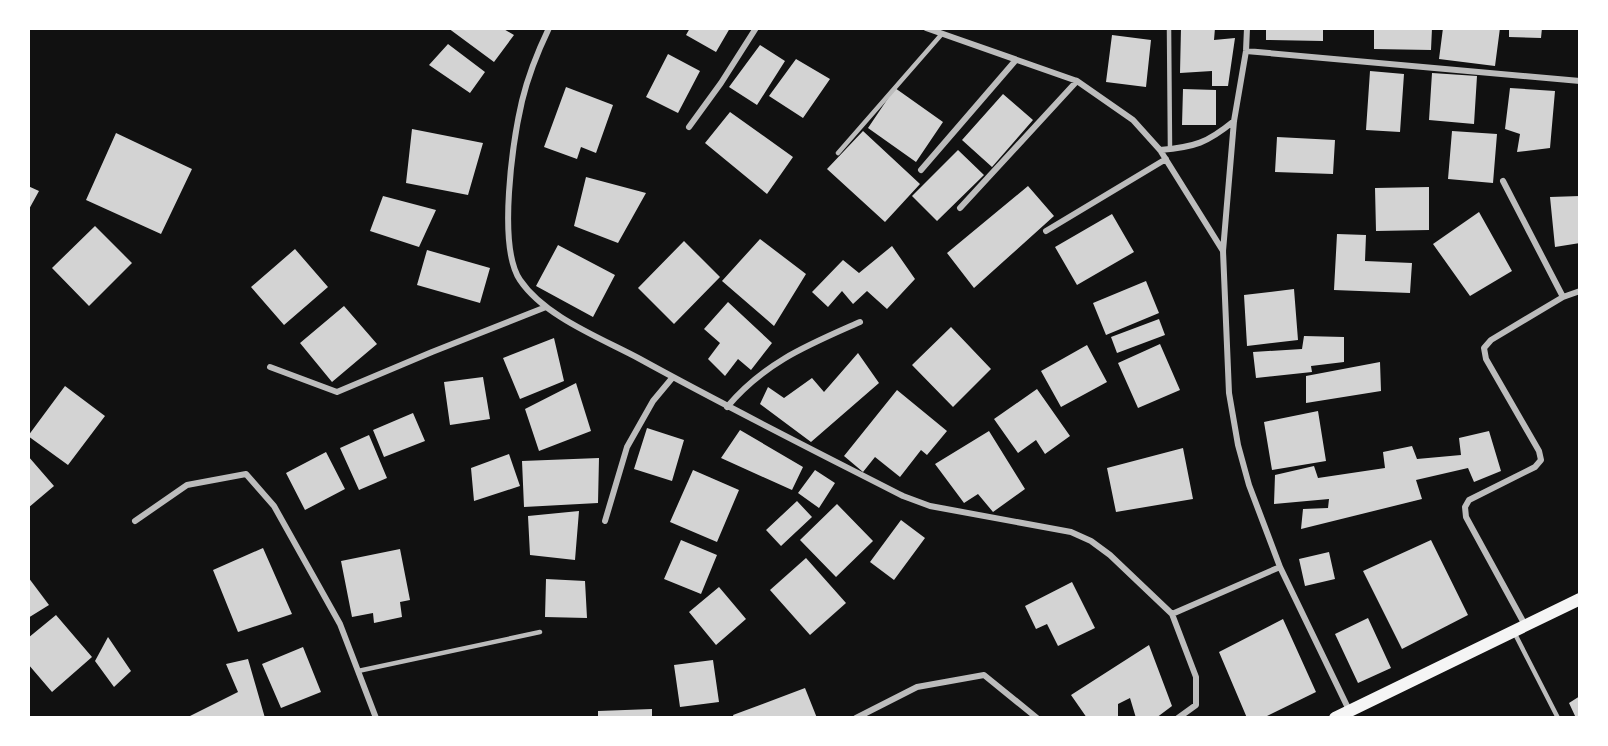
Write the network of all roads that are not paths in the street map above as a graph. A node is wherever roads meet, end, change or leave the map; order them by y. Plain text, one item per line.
1 (549, 28) edge
2 (756, 28) edge
3 (926, 28) edge
4 (1169, 28) edge
5 (1247, 28) edge
6 (941, 35) junction
7 (1246, 51) junction
8 (1015, 61) junction
9 (1077, 81) junction
10 (1580, 81) edge
11 (1234, 121) junction
12 (689, 127) dead end
13 (1170, 149) junction
14 (1160, 150) junction
15 (838, 153) dead end
16 (1166, 159) junction
17 (921, 170) dead end
18 (1503, 181) dead end
19 (960, 208) dead end
20 (1046, 231) dead end
21 (1223, 251) junction
22 (1580, 291) edge
23 (1563, 297) junction
24 (546, 308) junction
25 (860, 322) dead end
26 (270, 367) dead end
27 (673, 377) junction
28 (727, 407) junction
29 (135, 521) dead end
30 (605, 521) dead end
31 (1280, 567) junction
32 (1580, 599) edge
33 (1172, 614) junction
34 (1525, 625) junction
35 (1514, 631) junction
36 (540, 632) dead end
37 (358, 670) junction
38 (1349, 710) junction
39 (376, 717) edge
40 (856, 717) edge
41 (1037, 717) edge
42 (1178, 717) edge
43 (1335, 717) edge
44 (1558, 717) edge

1 - 24 street
2 - 12 street
3 - 6 street
4 - 13 lane
5 - 7 street
6 - 8 street
6 - 15 lane
7 - 10 street
7 - 11 street
8 - 9 street
8 - 17 street
9 - 14 street
9 - 19 street
11 - 13 street
11 - 21 street
13 - 14 street
14 - 16 street
16 - 20 street
16 - 21 street
18 - 23 street
21 - 31 street
22 - 23 street
23 - 34 street
24 - 26 street
24 - 27 street
25 - 28 street
27 - 28 street
27 - 30 street
28 - 33 street
29 - 37 street
31 - 33 street
31 - 38 street
32 - 34 main road
33 - 42 street
34 - 35 main road
35 - 38 main road
35 - 44 lane
36 - 37 lane
37 - 39 street
38 - 43 main road
40 - 41 street

